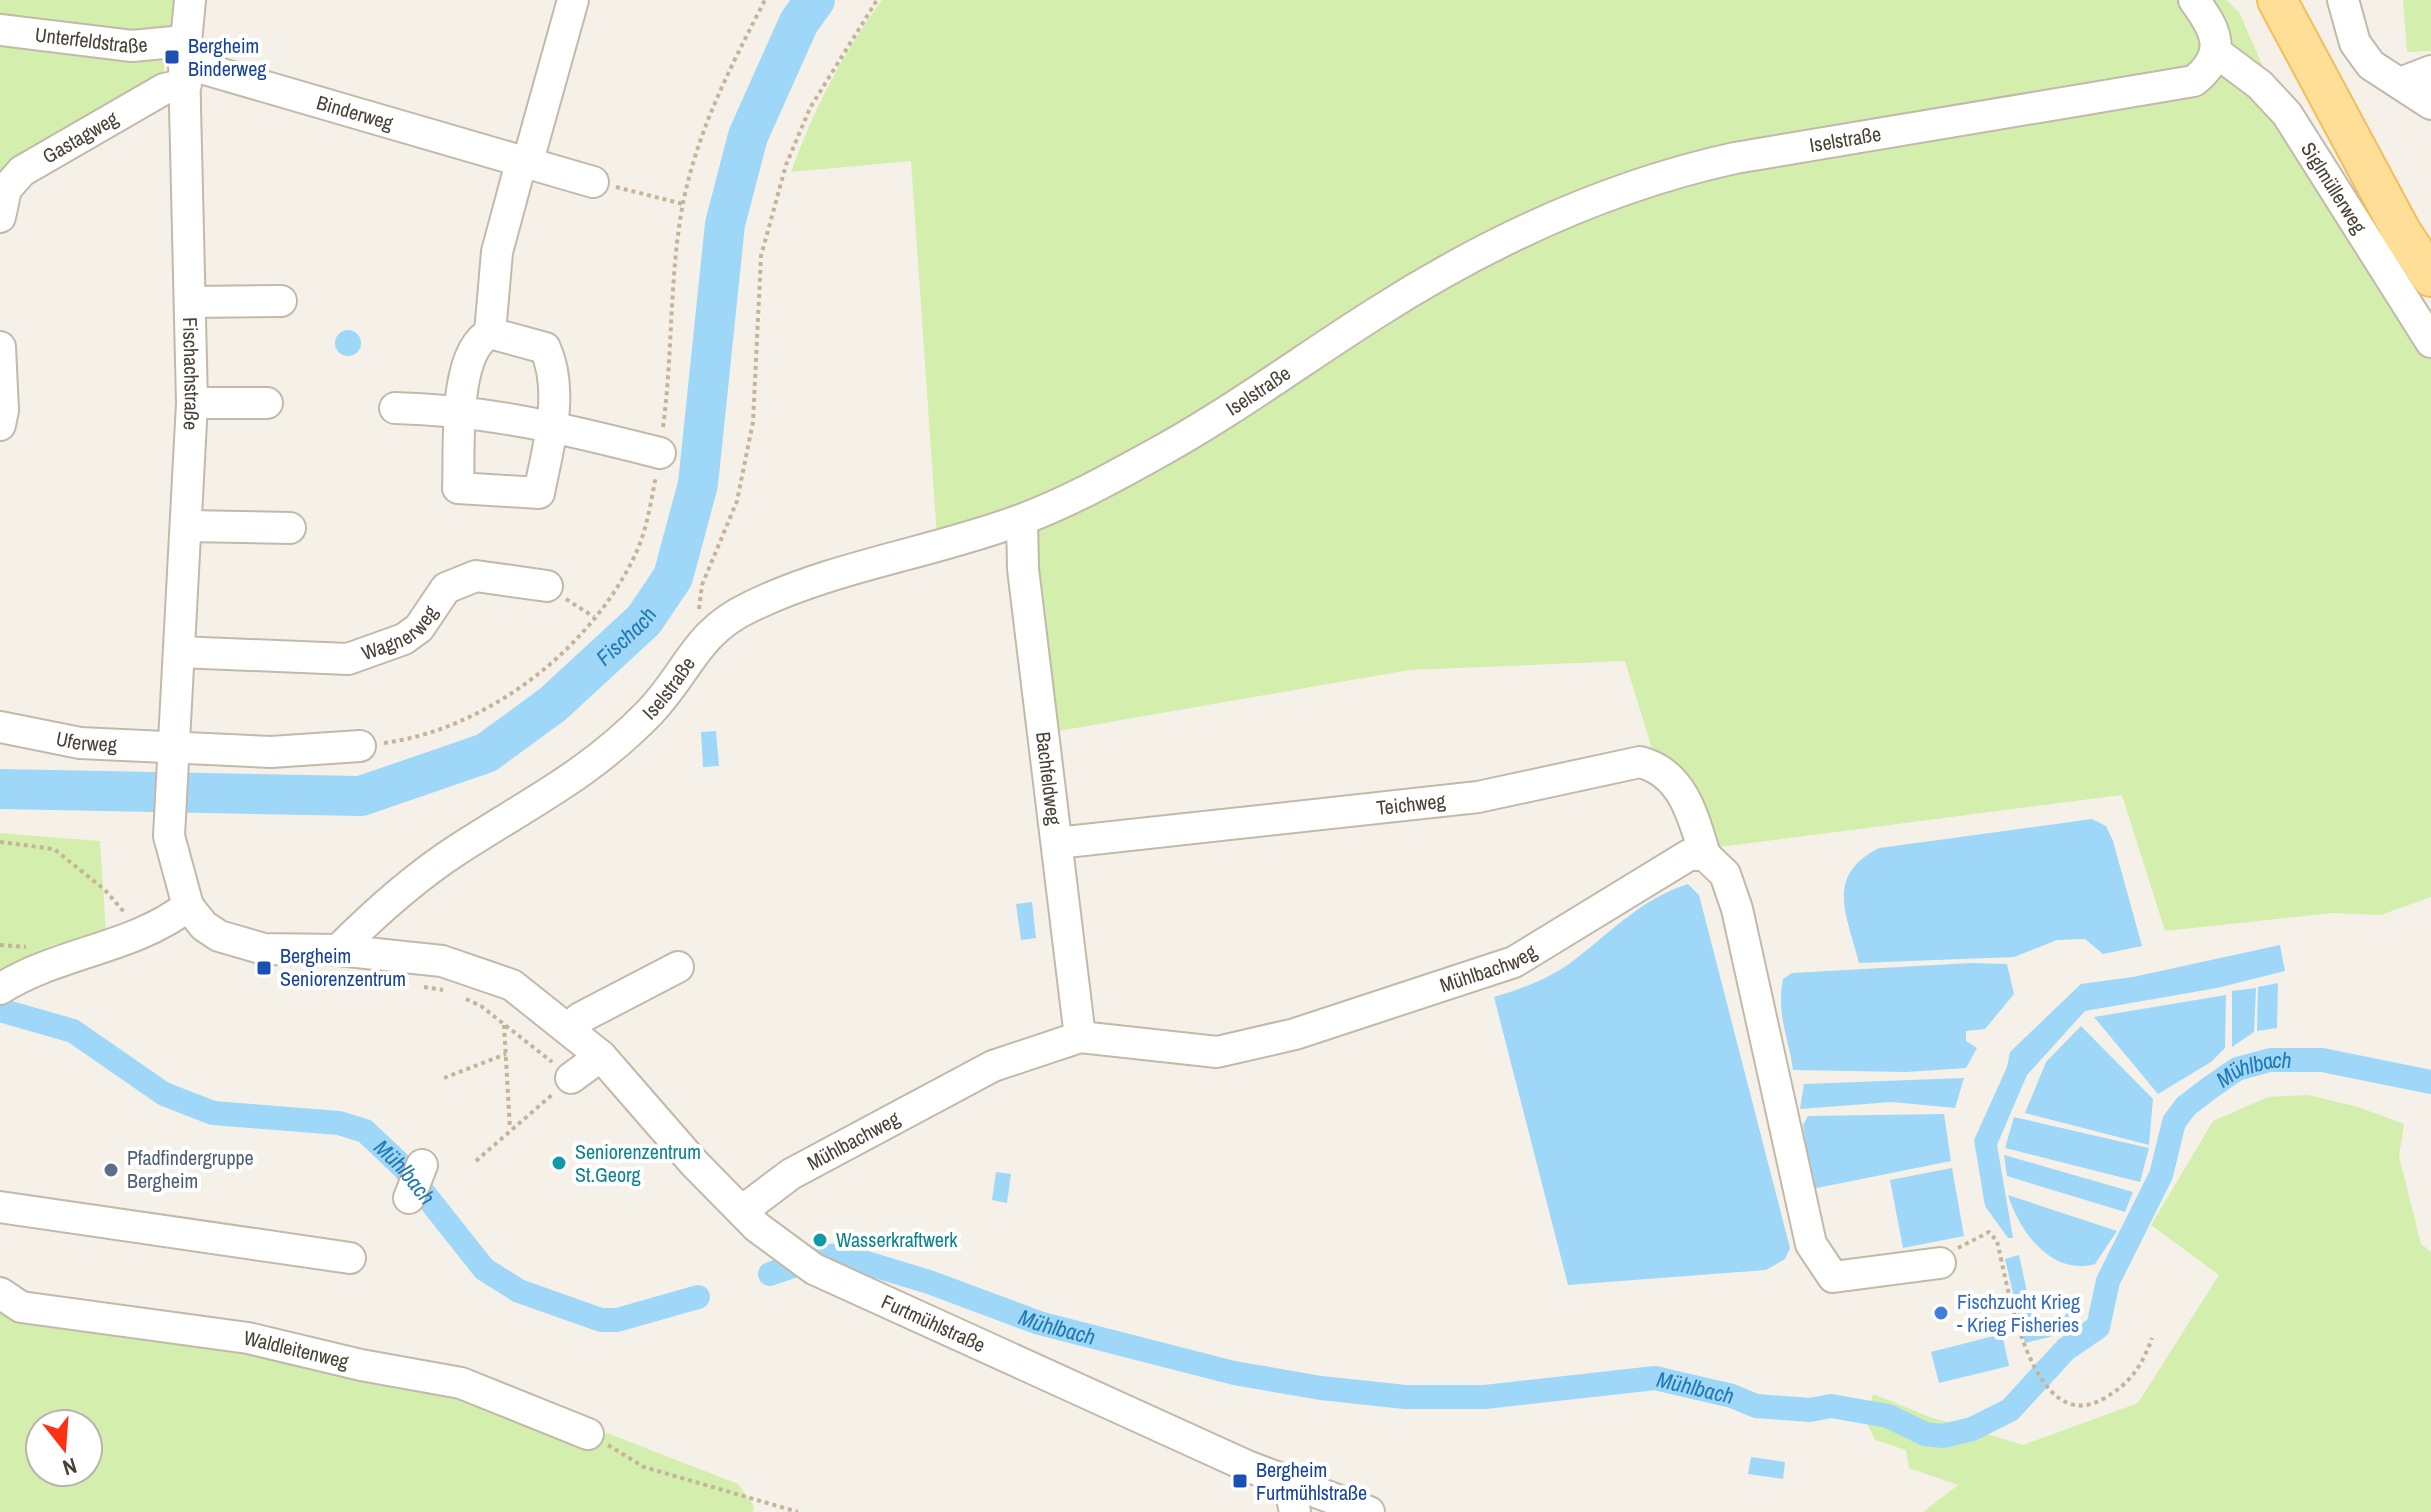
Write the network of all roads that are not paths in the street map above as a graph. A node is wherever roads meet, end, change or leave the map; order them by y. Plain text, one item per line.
1 (190, 0) edge
2 (573, 0) edge
3 (2194, 0) edge
4 (2277, 0) edge
5 (2343, 0) edge
6 (0, 30) edge
7 (2216, 52) junction
8 (184, 62) junction
9 (2431, 71) edge
10 (2400, 83) junction
11 (2431, 104) edge
12 (525, 160) junction
13 (593, 182) road end
14 (0, 217) edge
15 (2431, 277) edge
16 (281, 301) dead end
17 (190, 302) junction
18 (490, 333) junction
19 (2431, 342) edge
20 (0, 347) edge
21 (192, 403) junction
22 (267, 403) dead end
23 (395, 408) dead end
24 (459, 410) junction
25 (0, 425) edge
26 (552, 426) junction
27 (660, 453) dead end
28 (1022, 520) junction
29 (186, 526) junction
30 (290, 528) dead end
31 (547, 586) road end
32 (179, 652) junction
33 (0, 727) edge
34 (174, 746) junction
35 (360, 746) dead end
36 (1057, 843) junction
37 (1705, 855) junction
38 (188, 906) junction
39 (338, 950) junction
40 (678, 967) dead end
41 (0, 989) edge
42 (568, 1029) junction
43 (1080, 1037) junction
44 (601, 1056) junction
45 (571, 1078) road end
46 (422, 1165) dead end
47 (409, 1198) dead end
48 (0, 1207) edge
49 (742, 1211) junction
50 (350, 1258) dead end
51 (1940, 1263) road end
52 (0, 1293) edge
53 (588, 1434) road end
54 (1295, 1482) junction
55 (1295, 1512) edge
56 (1369, 1512) edge

1 - 8 street, Fischachstraße
2 - 12 street
3 - 7 street
4 - 15 main road
5 - 10 street
6 - 8 street, Unterfeldstraße
7 - 19 street, Siglmüllerweg
7 - 28 street, Iselstraße
8 - 12 street, Binderweg
8 - 14 street, Gastagweg
8 - 17 street, Fischachstraße
9 - 10 street
10 - 11 street
12 - 13 street, Binderweg
12 - 18 street
16 - 17 street
17 - 21 street, Fischachstraße
18 - 24 street
18 - 26 street
20 - 25 street
21 - 22 street
21 - 29 street, Fischachstraße
23 - 24 street
24 - 26 street
24 - 26 street
26 - 27 street
28 - 36 street, Bachfeldweg
28 - 39 street, Iselstraße
29 - 30 street
29 - 32 street, Fischachstraße
31 - 32 street, Wagnerweg
32 - 34 street, Fischachstraße
33 - 34 street, Uferweg
34 - 35 street
34 - 38 street, Fischachstraße
36 - 37 street, Teichweg
36 - 43 street, Bachfeldweg
37 - 43 street, Mühlbachweg
37 - 51 street
38 - 39 street, Furtmühlstraße
38 - 41 street
39 - 42 street, Furtmühlstraße
40 - 42 street
42 - 44 street, Furtmühlstraße
43 - 49 street, Mühlbachweg
44 - 45 street
44 - 49 street, Furtmühlstraße
46 - 47 street
48 - 50 street
49 - 54 street, Furtmühlstraße
52 - 53 street, Waldleitenweg
54 - 55 street
54 - 56 street, Furtmühlstraße

